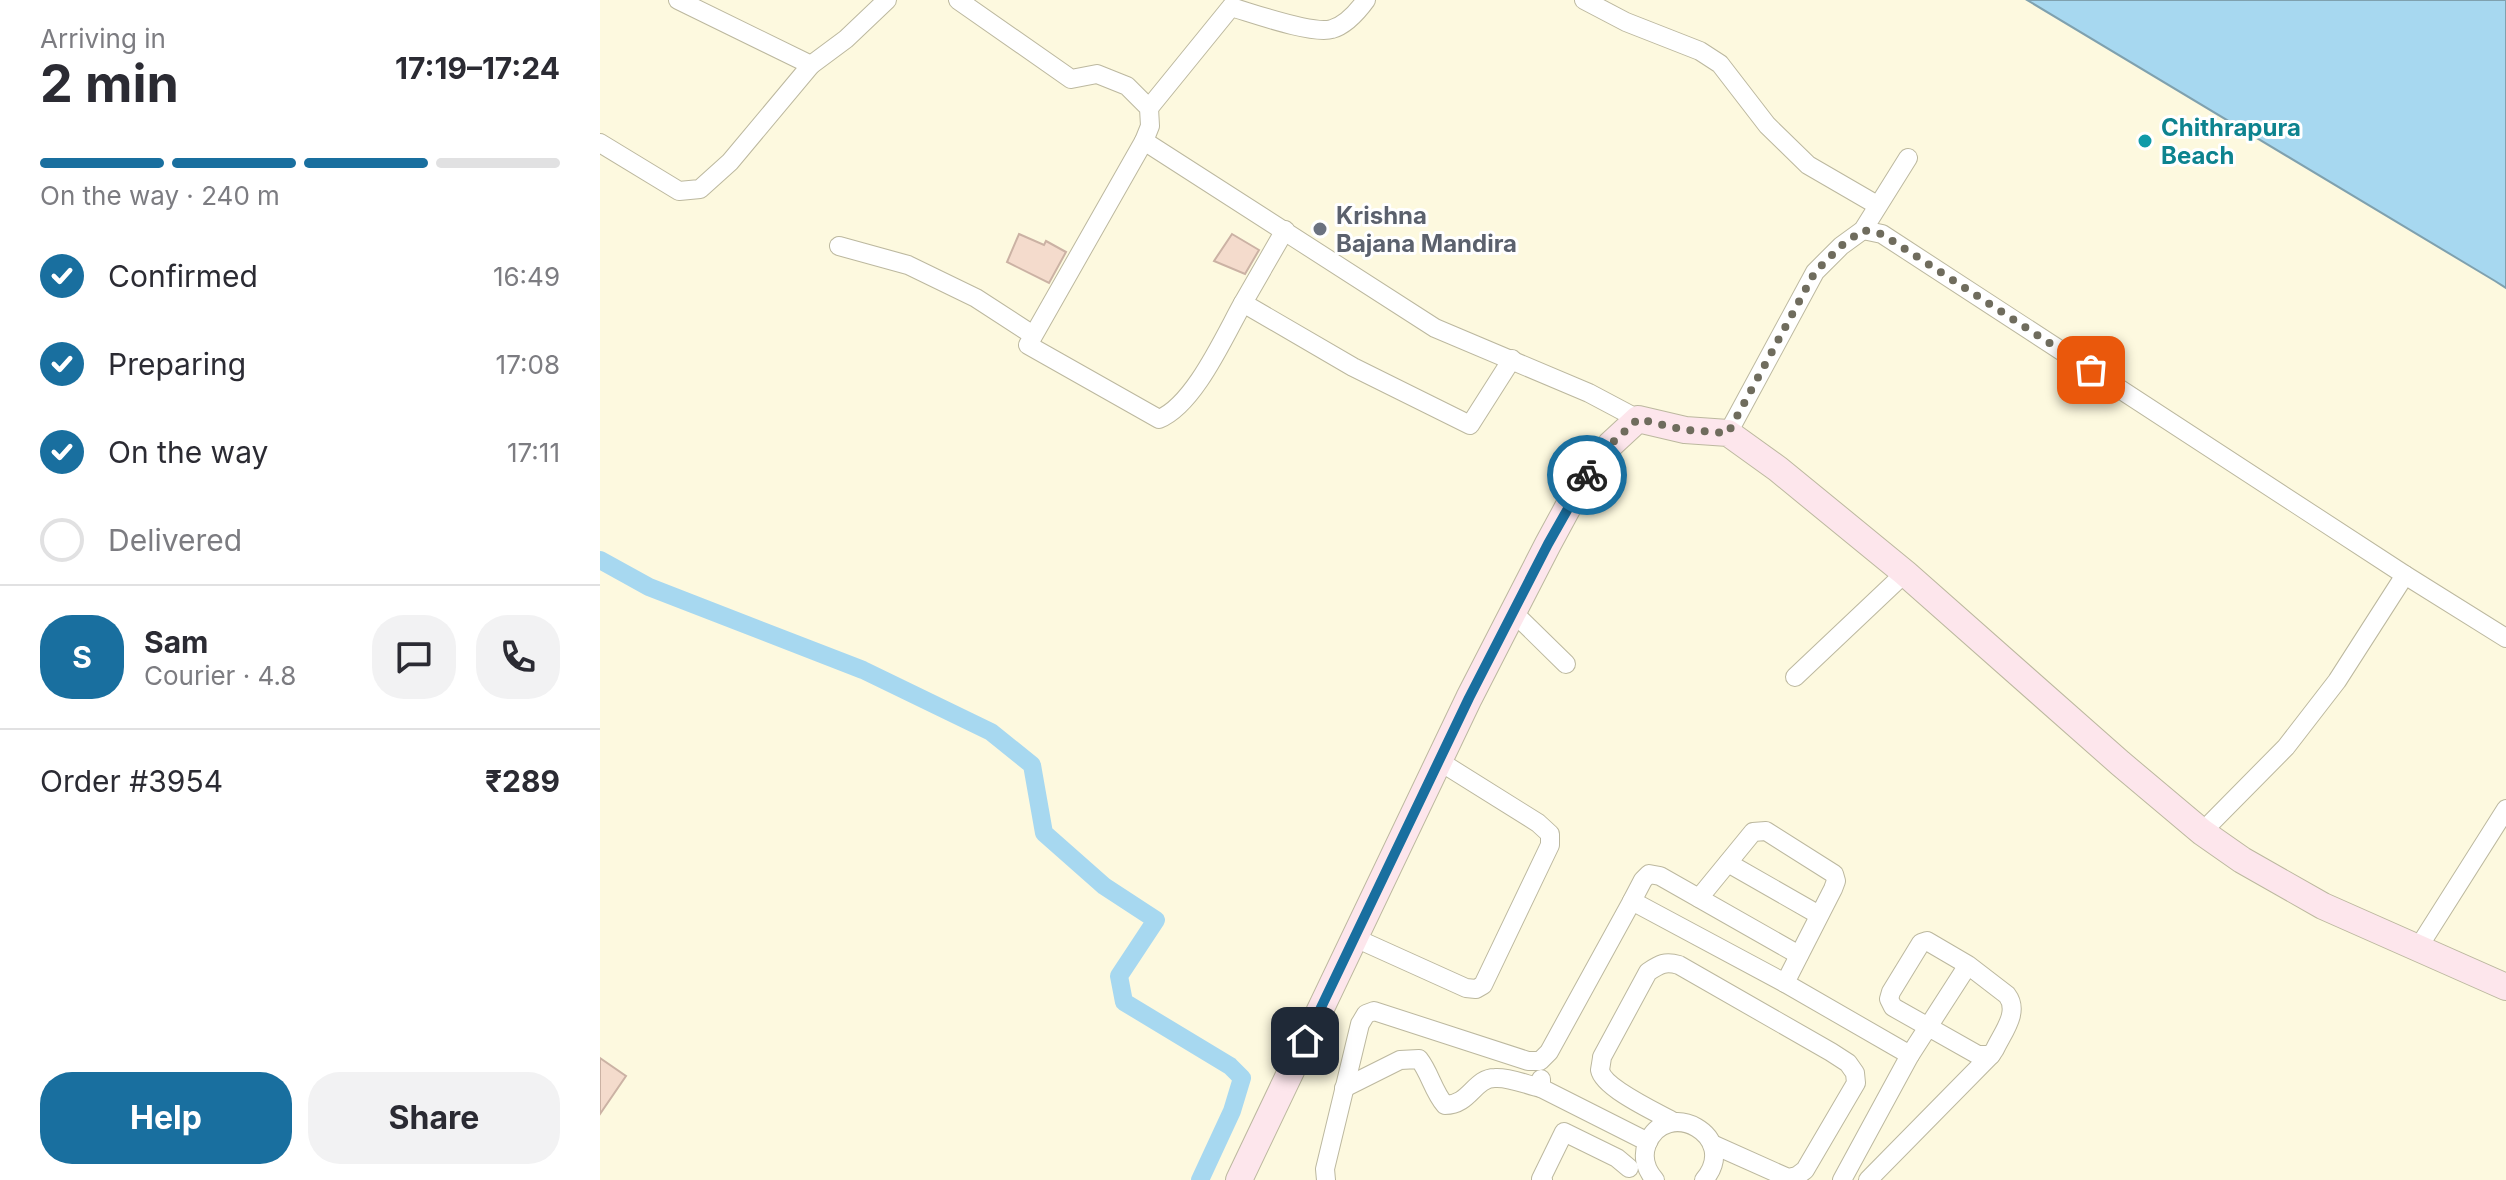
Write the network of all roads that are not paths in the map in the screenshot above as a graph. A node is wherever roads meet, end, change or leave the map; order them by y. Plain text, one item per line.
1 (678, 0) edge
2 (887, 0) edge
3 (1366, 0) edge
4 (1584, 0) edge
5 (961, 3) edge
6 (1224, 4) edge
7 (811, 65) junction
8 (1149, 108) junction
9 (1144, 141) junction
10 (600, 143) edge
11 (1908, 158) dead end
12 (1877, 205) junction
13 (1285, 230) junction
14 (1863, 230) junction
15 (839, 246) dead end
16 (1243, 303) junction
17 (1033, 335) junction
18 (1512, 359) junction
19 (1638, 419) junction
20 (1728, 433) junction
21 (1905, 573) junction
22 (2405, 575) junction
23 (1513, 612) junction
24 (2506, 638) edge
25 (1566, 664) dead end
26 (1795, 677) dead end
27 (1439, 761) junction
28 (2506, 809) edge
29 (2202, 832) junction
30 (1728, 863) junction
31 (1699, 898) junction
32 (1632, 901) junction
33 (1819, 915) junction
34 (1353, 937) junction
35 (2418, 948) junction
36 (1799, 955) junction
37 (1745, 962) junction
38 (1968, 965) junction
39 (1785, 983) junction
40 (2506, 987) edge
41 (1727, 993) junction
42 (1816, 1001) junction
43 (1928, 1027) junction
44 (1799, 1032) junction
45 (1910, 1055) junction
46 (1991, 1055) junction
47 (1540, 1061) junction
48 (1344, 1088) junction
49 (1541, 1088) junction
50 (1577, 1106) junction
51 (1842, 1106) junction
52 (1674, 1122) junction
53 (1873, 1123) junction
54 (1564, 1132) junction
55 (1648, 1142) junction
56 (1712, 1144) junction
57 (1638, 1173) edge
58 (1322, 1176) edge
59 (1242, 1179) edge
60 (1707, 1179) edge
61 (1542, 1180) edge
62 (1842, 1180) edge
63 (1868, 1180) edge

1 - 7 street
2 - 7 street
3 - 6 street
4 - 12 street
5 - 8 street
6 - 8 street
7 - 10 street
8 - 9 street
9 - 13 street
9 - 17 street
11 - 12 street
12 - 14 street
13 - 16 street
13 - 18 street
14 - 20 street
14 - 22 street
15 - 17 street
16 - 17 street
16 - 18 street
18 - 19 street
19 - 20 street
19 - 23 street
20 - 21 street
21 - 26 street
21 - 29 street
22 - 24 street
22 - 29 street
23 - 25 street
23 - 27 street
27 - 34 street
27 - 34 street
28 - 35 street
29 - 35 street
30 - 31 street
30 - 33 street
30 - 33 street
31 - 32 street
31 - 36 street
32 - 37 street
32 - 47 street
33 - 36 street
34 - 59 street
35 - 40 street
36 - 39 street
37 - 39 street
37 - 41 street
38 - 43 street
38 - 43 street
38 - 46 street
39 - 42 street
41 - 44 street
41 - 52 street
42 - 44 street
42 - 45 street
43 - 45 street
43 - 46 street
44 - 51 street
45 - 53 street
46 - 63 street
47 - 48 street
47 - 49 street
48 - 49 street
48 - 58 street
49 - 50 street
50 - 54 street
50 - 55 street
51 - 53 street
51 - 56 street
52 - 55 street
52 - 56 street
53 - 62 street
54 - 57 street
54 - 61 street
55 - 57 street
56 - 60 street

